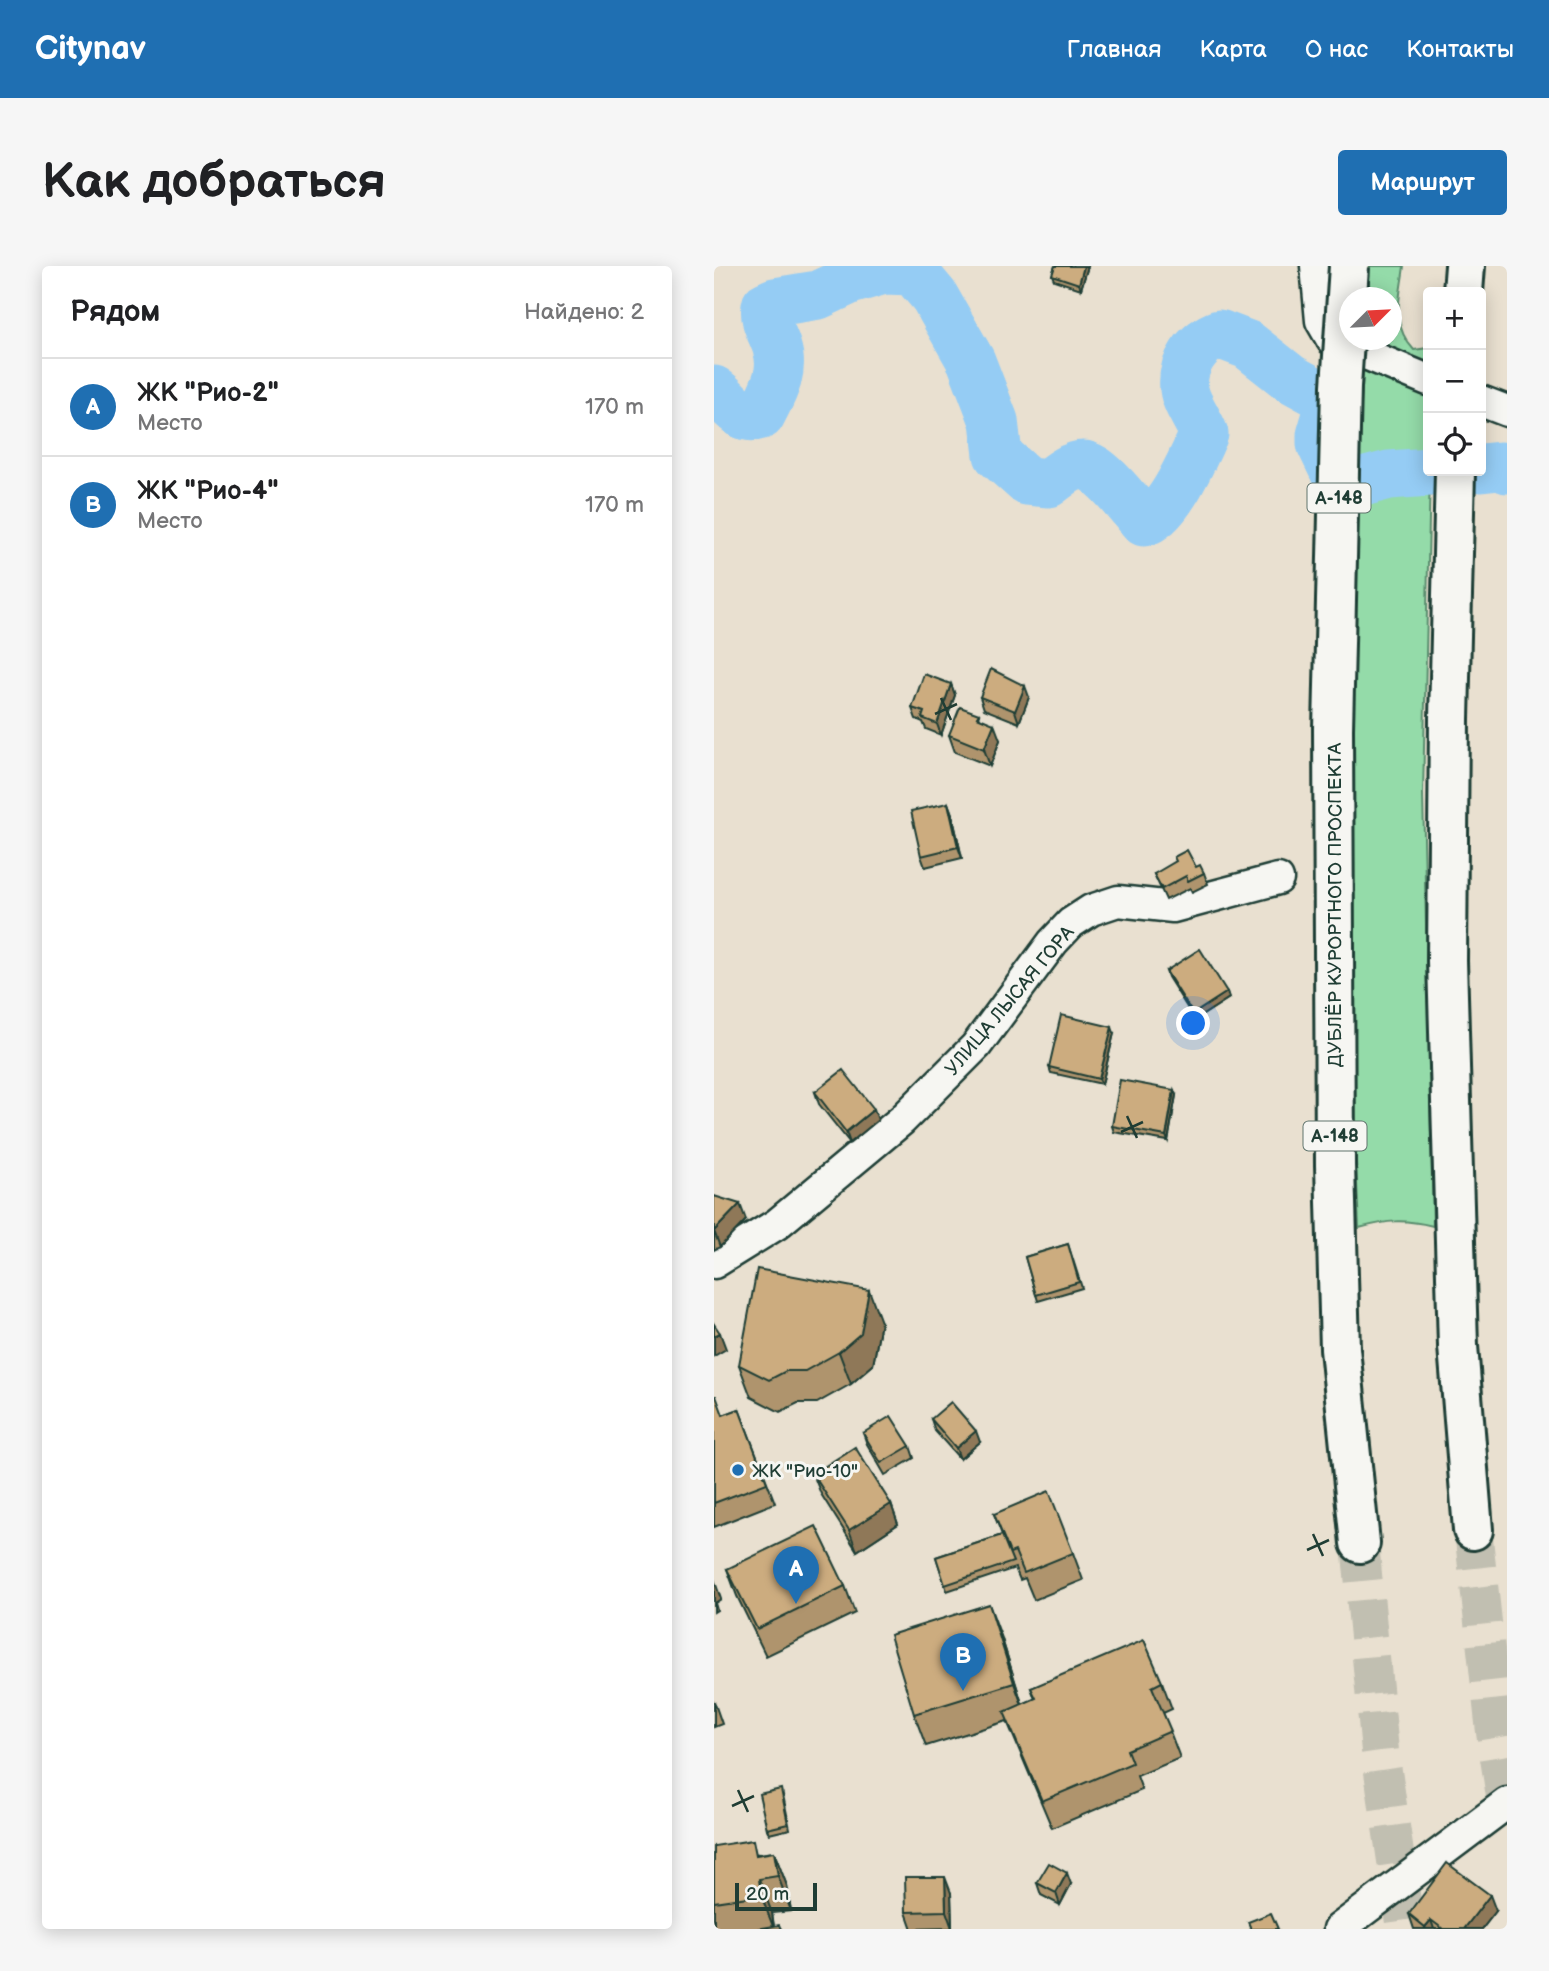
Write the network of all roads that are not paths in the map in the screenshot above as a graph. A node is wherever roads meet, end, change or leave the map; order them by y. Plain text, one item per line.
1 (1316, 266) edge
2 (1349, 266) edge
3 (1465, 266) edge
4 (1463, 287) edge
5 (1423, 378) edge
6 (1486, 403) edge
7 (1507, 411) edge
8 (1455, 476) edge
9 (1278, 880) dead end
10 (714, 1264) edge
11 (1473, 1530) tunnel mouth
12 (1360, 1542) tunnel mouth
13 (1507, 1803) edge
14 (1339, 1929) edge

1 - 5 street
2 - 12 main road, ДУБЛЁР КУРОРТНОГО ПРОСПЕКТА / А-148, bridge
3 - 4 main road
6 - 7 street
8 - 11 main road
9 - 10 street, УЛИЦА ЛЫСАЯ ГОРА
13 - 14 street

